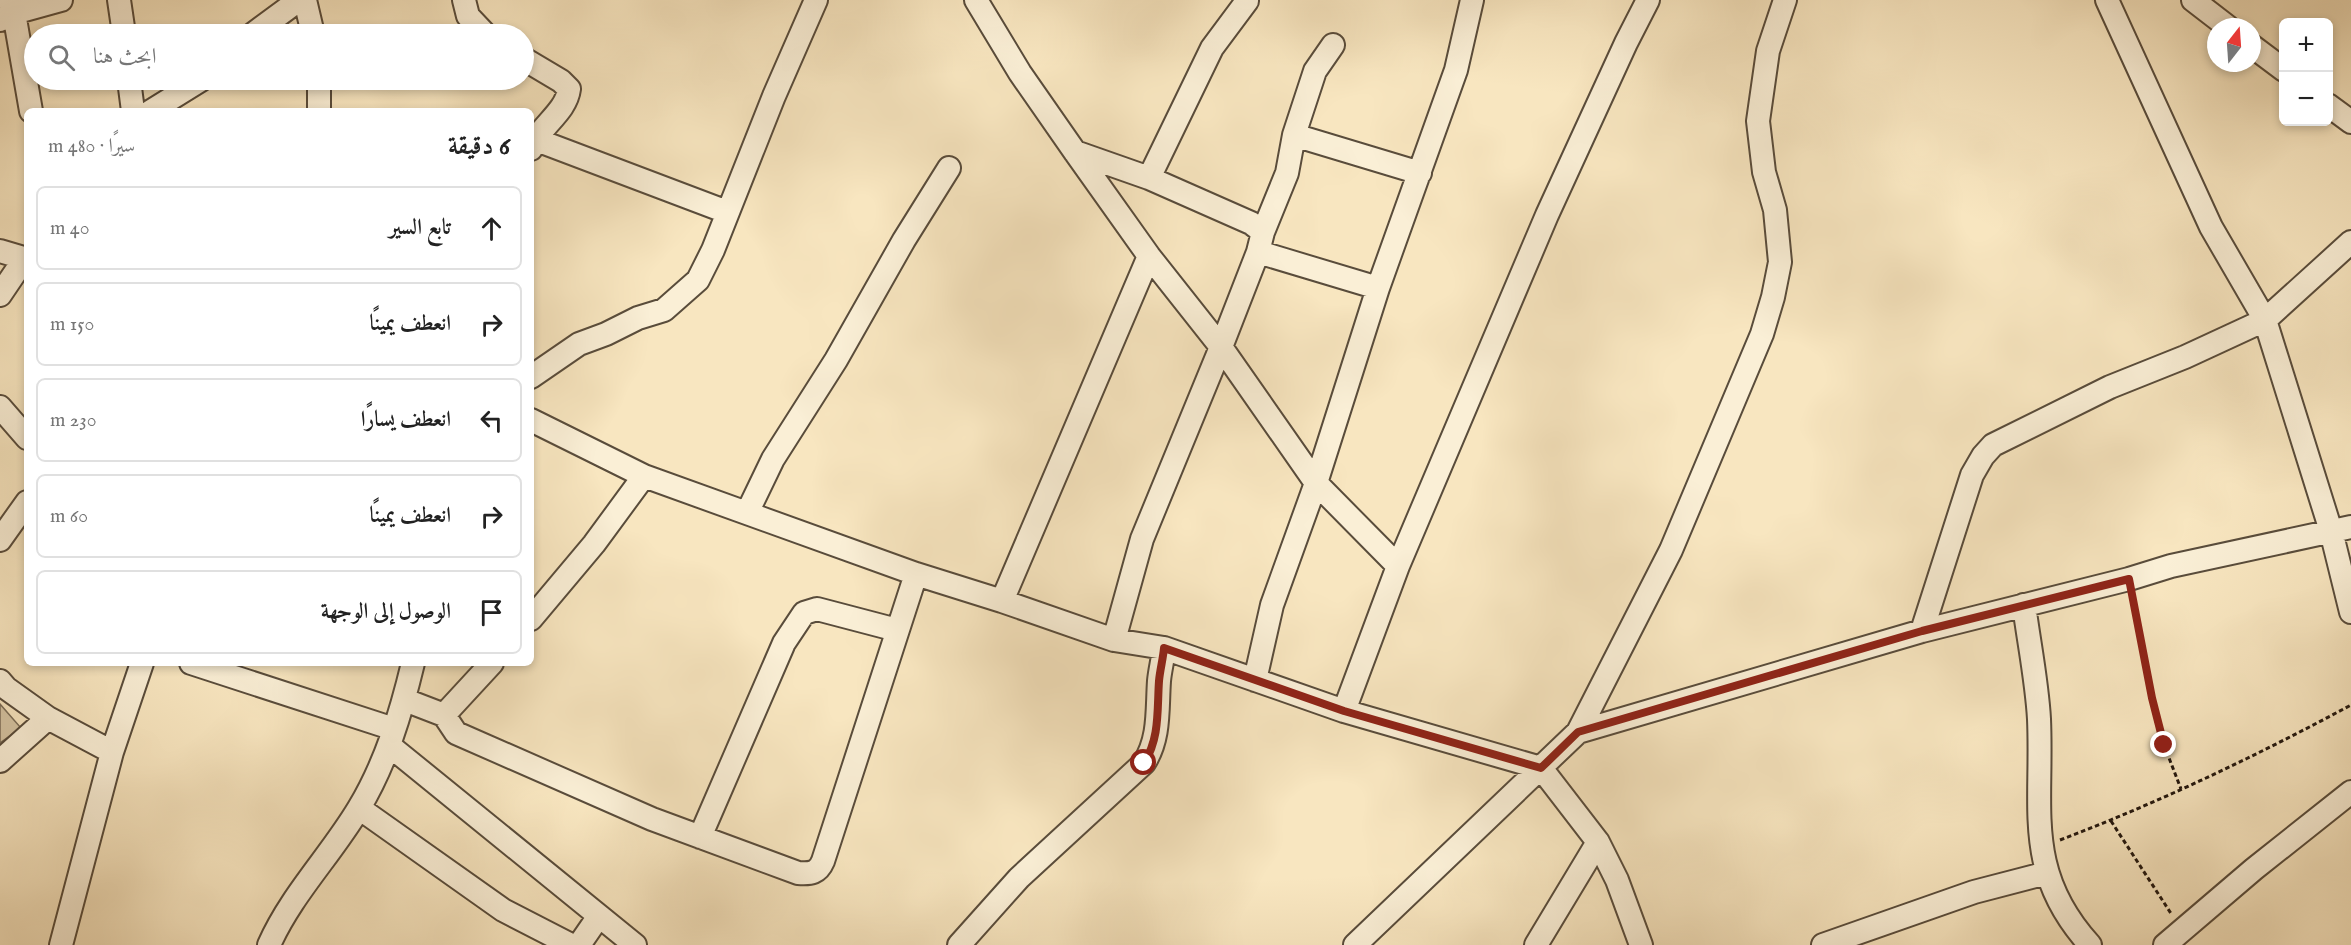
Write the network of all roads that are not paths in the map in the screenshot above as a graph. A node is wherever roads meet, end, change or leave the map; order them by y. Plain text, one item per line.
1 (61, 0) edge
2 (119, 0) edge
3 (299, 0) edge
4 (305, 0) edge
5 (464, 0) edge
6 (816, 0) edge
7 (976, 0) edge
8 (1472, 0) edge
9 (1648, 0) edge
10 (1785, 0) edge
11 (2108, 0) edge
12 (2193, 0) edge
13 (1247, 2) dead end
14 (8, 11) edge
15 (2216, 18) edge
16 (123, 24) edge
17 (267, 24) edge
18 (311, 24) edge
19 (476, 24) edge
20 (1333, 45) dead end
21 (2261, 53) edge
22 (534, 65) edge
23 (2279, 67) edge
24 (24, 81) edge
25 (26, 90) edge
26 (130, 90) edge
27 (185, 90) edge
28 (319, 90) edge
29 (30, 108) edge
30 (133, 108) edge
31 (156, 108) edge
32 (319, 108) edge
33 (2333, 109) edge
34 (2351, 122) edge
35 (1294, 135) junction
36 (534, 141) edge
37 (534, 145) edge
38 (1075, 152) junction
39 (949, 168) dead end
40 (1420, 173) junction
41 (1149, 178) junction
42 (727, 212) junction
43 (1260, 242) junction
44 (2351, 242) edge
45 (0, 251) edge
46 (1149, 256) junction
47 (24, 258) edge
48 (24, 262) edge
49 (1378, 288) junction
50 (0, 295) edge
51 (2265, 320) junction
52 (1221, 346) junction
53 (534, 375) edge
54 (0, 407) edge
55 (534, 421) edge
56 (24, 435) edge
57 (644, 476) junction
58 (1316, 483) junction
59 (24, 506) edge
60 (747, 513) junction
61 (2341, 529) edge
62 (0, 540) edge
63 (1398, 566) junction
64 (916, 574) junction
65 (1002, 601) junction
66 (2024, 605) junction
67 (2351, 612) edge
68 (534, 615) edge
69 (897, 630) junction
70 (1922, 631) junction
71 (1114, 640) junction
72 (1164, 648) junction
73 (141, 666) edge
74 (199, 666) edge
75 (412, 666) edge
76 (489, 666) edge
77 (1255, 680) junction
78 (0, 681) edge
79 (405, 700) junction
80 (1344, 711) junction
81 (444, 715) junction
82 (48, 718) junction
83 (1578, 732) junction
84 (392, 737) junction
85 (112, 752) junction
86 (0, 761) edge
87 (1541, 768) junction
88 (2351, 792) edge
89 (359, 808) junction
90 (700, 837) junction
91 (1598, 842) junction
92 (2047, 873) junction
93 (599, 916) junction
94 (2174, 938) edge
95 (61, 945) edge
96 (269, 945) edge
97 (571, 945) edge
98 (579, 945) edge
99 (634, 945) edge
100 (959, 945) edge
101 (1355, 945) edge
102 (1536, 945) edge
103 (1641, 945) edge
104 (1823, 945) edge
105 (2090, 945) edge

1 - 14 street
2 - 16 street
3 - 17 street
4 - 18 street
5 - 19 street
6 - 42 street
7 - 38 street
8 - 40 street
9 - 63 street
10 - 83 street
11 - 51 street
12 - 15 street
13 - 41 street
14 - 24 street
20 - 35 street
21 - 23 street
22 - 36 street
25 - 29 street
26 - 30 street
27 - 31 street
28 - 32 street
33 - 34 street
35 - 40 street
35 - 43 street
37 - 42 street
38 - 41 street
38 - 46 street
39 - 60 street
40 - 49 street
41 - 43 street
42 - 53 street
43 - 49 street
43 - 52 street
44 - 51 street
45 - 47 street
46 - 52 street
46 - 65 street
48 - 50 street
49 - 58 street
51 - 61 street
51 - 70 street
52 - 58 street
52 - 71 street
54 - 56 street
55 - 57 street
57 - 60 street
57 - 68 street
58 - 63 street
58 - 77 street
59 - 62 street
60 - 64 street
61 - 66 street
61 - 67 street
63 - 80 street
64 - 65 street
64 - 69 street
65 - 71 street
66 - 70 street
66 - 92 street
69 - 90 street
69 - 90 street
70 - 83 street
71 - 72 street
72 - 77 street
72 - 100 street
73 - 85 street
74 - 84 street
75 - 79 street
76 - 81 street
77 - 80 street
78 - 82 street
79 - 81 street
79 - 84 street
80 - 87 street
81 - 90 street
82 - 85 street
82 - 86 street
83 - 87 street
84 - 89 street
84 - 93 street
85 - 95 street
87 - 91 street
87 - 101 street
88 - 94 street
89 - 96 street
89 - 97 street
91 - 102 street
91 - 103 street
92 - 104 street
92 - 105 street
93 - 98 street
93 - 99 street

